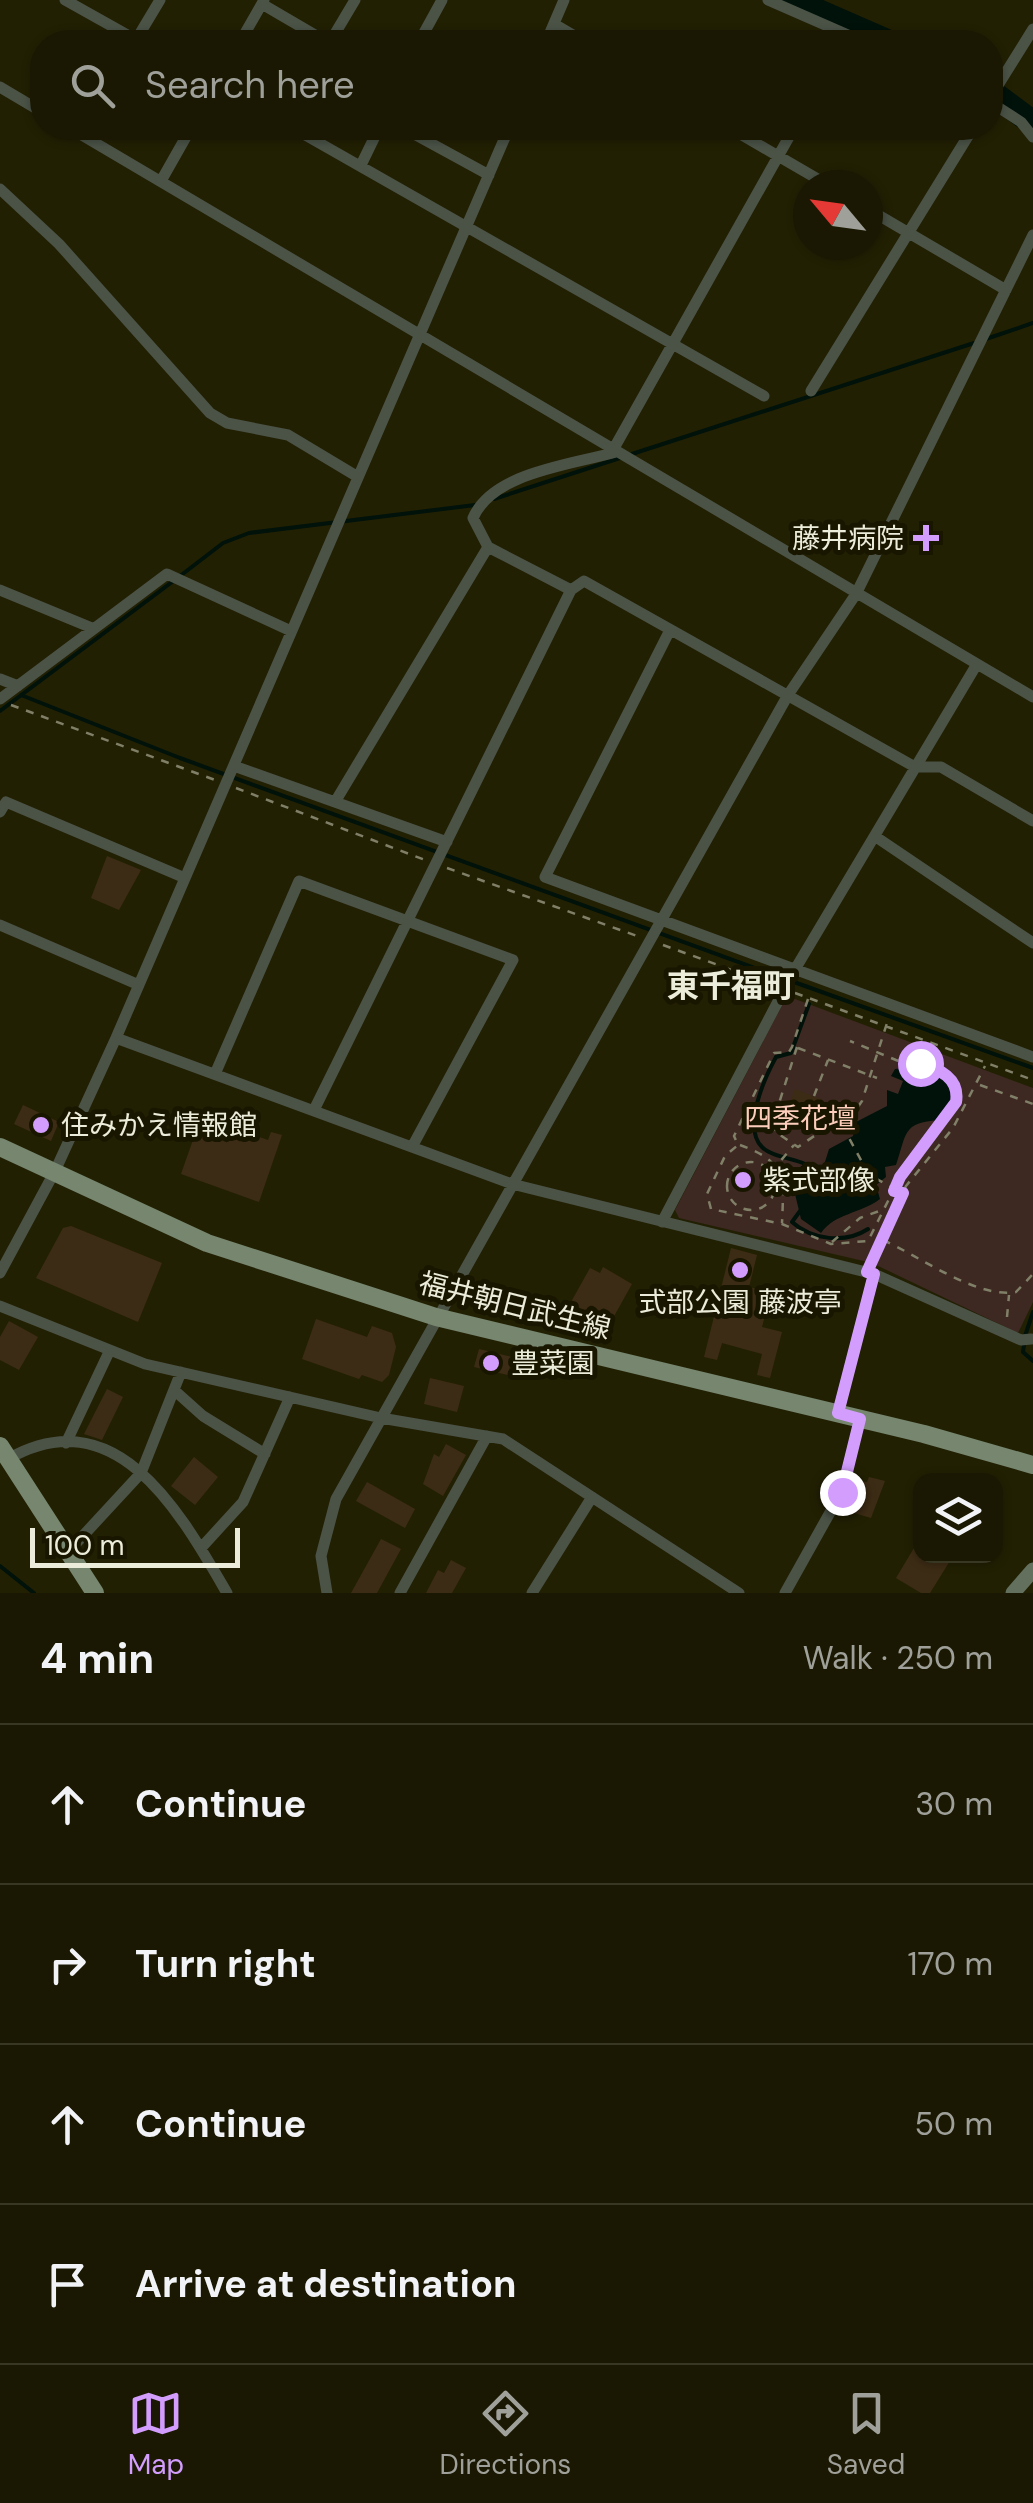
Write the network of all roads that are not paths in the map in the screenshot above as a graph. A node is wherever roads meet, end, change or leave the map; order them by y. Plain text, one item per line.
1 (65, 0) edge
2 (160, 0) edge
3 (355, 0) edge
4 (442, 0) edge
5 (564, 0) edge
6 (768, 0) edge
7 (263, 2) edge
8 (554, 24) junction
9 (1033, 29) edge
10 (117, 30) edge
11 (144, 30) edge
12 (247, 30) edge
13 (308, 30) edge
14 (336, 30) edge
15 (426, 30) edge
16 (551, 30) edge
17 (564, 30) edge
18 (827, 30) edge
19 (1003, 79) edge
20 (0, 87) edge
21 (30, 105) edge
22 (1003, 109) edge
23 (1033, 136) edge
24 (91, 140) edge
25 (184, 140) edge
26 (315, 140) edge
27 (372, 140) edge
28 (425, 140) edge
29 (504, 140) edge
30 (751, 140) edge
31 (787, 140) edge
32 (966, 140) edge
33 (778, 156) junction
34 (361, 165) junction
35 (802, 170) edge
36 (489, 175) junction
37 (161, 180) junction
38 (0, 189) edge
39 (883, 217) edge
40 (467, 224) junction
41 (908, 232) junction
42 (1033, 235) edge
43 (1006, 290) junction
44 (419, 337) junction
45 (672, 344) junction
46 (811, 391) dead end
47 (764, 396) dead end
48 (614, 451) junction
49 (358, 477) junction
50 (488, 547) junction
51 (0, 590) edge
52 (571, 590) junction
53 (856, 594) junction
54 (92, 628) junction
55 (670, 630) junction
56 (291, 631) junction
57 (978, 664) junction
58 (0, 679) edge
59 (18, 686) junction
60 (788, 695) junction
61 (1033, 697) edge
62 (0, 699) edge
63 (234, 766) junction
64 (915, 768) junction
65 (335, 802) junction
66 (0, 812) edge
67 (1033, 820) edge
68 (876, 837) junction
69 (447, 842) junction
70 (185, 878) junction
71 (408, 920) junction
72 (660, 922) junction
73 (0, 925) edge
74 (1033, 942) edge
75 (794, 971) junction
76 (139, 985) junction
77 (116, 1038) junction
78 (1033, 1058) edge
79 (215, 1074) junction
80 (314, 1110) junction
81 (412, 1146) junction
82 (0, 1147) edge
83 (55, 1171) junction
84 (512, 1184) junction
85 (662, 1222) junction
86 (0, 1273) edge
87 (870, 1273) junction
88 (0, 1306) edge
89 (436, 1316) junction
90 (1032, 1342) edge
91 (109, 1352) junction
92 (182, 1372) junction
93 (174, 1390) junction
94 (290, 1396) junction
95 (838, 1413) junction
96 (381, 1418) junction
97 (860, 1419) junction
98 (487, 1436) junction
99 (66, 1443) junction
100 (4, 1452) edge
101 (265, 1454) junction
102 (1033, 1465) edge
103 (141, 1473) junction
104 (592, 1497) junction
105 (200, 1548) junction
106 (68, 1552) junction
107 (1033, 1570) edge
108 (95, 1593) edge
109 (227, 1593) edge
110 (326, 1593) edge
111 (400, 1593) edge
112 (532, 1593) edge
113 (739, 1593) edge
114 (785, 1593) edge
115 (1013, 1593) edge

1 - 10 street
2 - 11 street
3 - 14 street
4 - 15 street
5 - 8 street
6 - 18 street
7 - 12 street
7 - 13 street
8 - 16 street
8 - 17 street
9 - 19 street
20 - 21 street
22 - 23 street
24 - 37 street
25 - 37 street
26 - 34 street
27 - 34 street
28 - 36 street
29 - 36 street
30 - 33 street
31 - 33 street
32 - 41 street
33 - 35 street
33 - 45 street
34 - 40 street
36 - 40 street
37 - 44 street
38 - 49 street
39 - 41 street
40 - 44 street
40 - 45 street
41 - 43 street
41 - 46 street
42 - 43 street
43 - 53 street
44 - 48 street
44 - 49 street
45 - 47 street
45 - 48 street
48 - 50 street
48 - 53 street
49 - 56 street
50 - 52 street
50 - 65 street
51 - 54 street
52 - 55 street
52 - 69 street
53 - 57 street
53 - 60 street
54 - 56 street
54 - 59 street
55 - 60 street
55 - 72 street
56 - 63 street
57 - 61 street
57 - 64 street
58 - 59 street
59 - 62 street
60 - 64 street
60 - 72 street
63 - 65 street
63 - 70 street
64 - 67 street
64 - 68 street
65 - 69 street
66 - 70 street
68 - 74 street
68 - 75 street
69 - 71 street
70 - 76 street
71 - 79 street
71 - 80 street
71 - 81 street
72 - 75 street
72 - 84 street
73 - 76 street
75 - 78 street
75 - 85 street
76 - 77 street
77 - 79 street
77 - 83 street
79 - 80 street
80 - 81 street
81 - 84 street
82 - 83 main road, 福井朝日武生線
83 - 86 street
83 - 89 main road, 福井朝日武生線
84 - 85 street
84 - 89 street
85 - 87 street
87 - 90 street
87 - 95 street
88 - 91 street
89 - 95 main road, 福井朝日武生線
89 - 96 street
91 - 92 street
91 - 99 street
92 - 93 street
92 - 94 street
93 - 101 street
93 - 103 street
94 - 96 street
94 - 101 street
95 - 97 main road, 福井朝日武生線
96 - 98 street
96 - 110 street
97 - 102 main road, 福井朝日武生線
97 - 114 street
98 - 104 street
98 - 111 street
99 - 100 street
99 - 103 street
100 - 106 main road
101 - 105 street
103 - 105 street
103 - 106 street
104 - 112 street
104 - 113 street
105 - 109 street
106 - 108 main road
107 - 115 street

